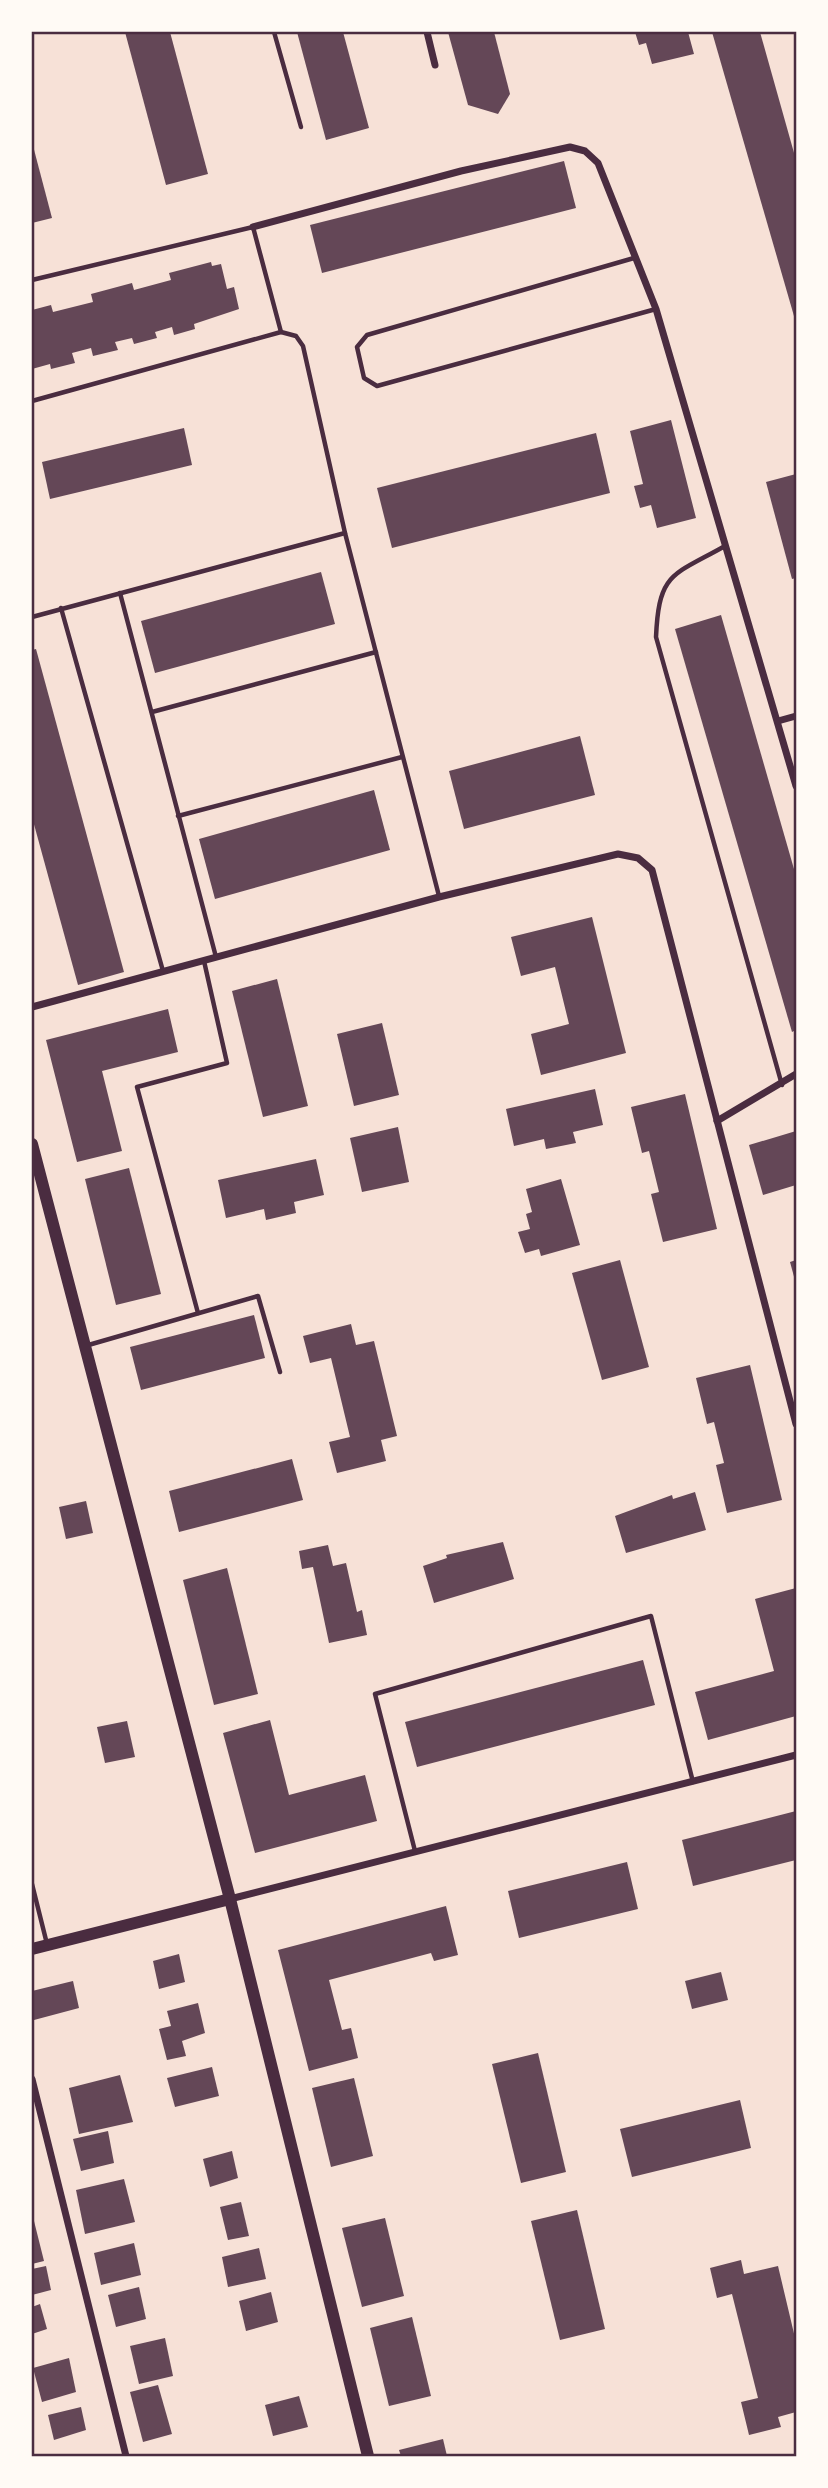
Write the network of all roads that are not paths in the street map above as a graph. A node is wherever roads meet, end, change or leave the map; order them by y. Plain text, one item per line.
1 (274, 32) edge
2 (427, 32) edge
3 (435, 65) dead end
4 (301, 127) dead end
5 (253, 227) junction
6 (634, 258) junction
7 (32, 280) edge
8 (656, 309) junction
9 (281, 332) junction
10 (32, 401) edge
11 (345, 533) junction
12 (725, 546) junction
13 (120, 593) junction
14 (61, 608) junction
15 (32, 617) edge
16 (376, 652) junction
17 (152, 712) junction
18 (796, 716) edge
19 (778, 721) junction
20 (402, 757) junction
21 (796, 786) edge
22 (178, 816) junction
23 (439, 897) junction
24 (216, 957) junction
25 (204, 960) junction
26 (163, 971) junction
27 (32, 1007) edge
28 (796, 1074) edge
29 (782, 1085) junction
30 (717, 1121) junction
31 (32, 1144) edge
32 (198, 1313) junction
33 (85, 1346) junction
34 (280, 1372) dead end
35 (796, 1424) edge
36 (796, 1755) edge
37 (692, 1782) junction
38 (415, 1852) junction
39 (32, 1884) edge
40 (230, 1899) junction
41 (48, 1945) junction
42 (32, 1949) edge
43 (32, 2079) edge
44 (126, 2456) edge
45 (368, 2456) edge

1 - 4 lane
2 - 3 street
5 - 6 street
5 - 7 lane
5 - 9 lane
6 - 8 street
6 - 8 lane
8 - 12 street
9 - 10 lane
9 - 11 lane
11 - 13 lane
11 - 16 lane
12 - 19 street
12 - 29 lane
13 - 14 lane
13 - 17 lane
14 - 15 lane
14 - 26 lane
16 - 17 lane
16 - 20 lane
17 - 22 lane
18 - 19 street
19 - 21 street
20 - 22 lane
20 - 23 lane
22 - 24 lane
23 - 24 street
23 - 30 street
24 - 25 street
25 - 26 street
25 - 32 lane
26 - 27 street
28 - 29 street
29 - 30 street
30 - 35 street
31 - 33 street
32 - 33 lane
32 - 34 lane
33 - 40 street
36 - 37 street
37 - 38 street
37 - 38 lane
38 - 40 street
39 - 41 lane
40 - 41 street
40 - 45 street
41 - 42 street
43 - 44 street

